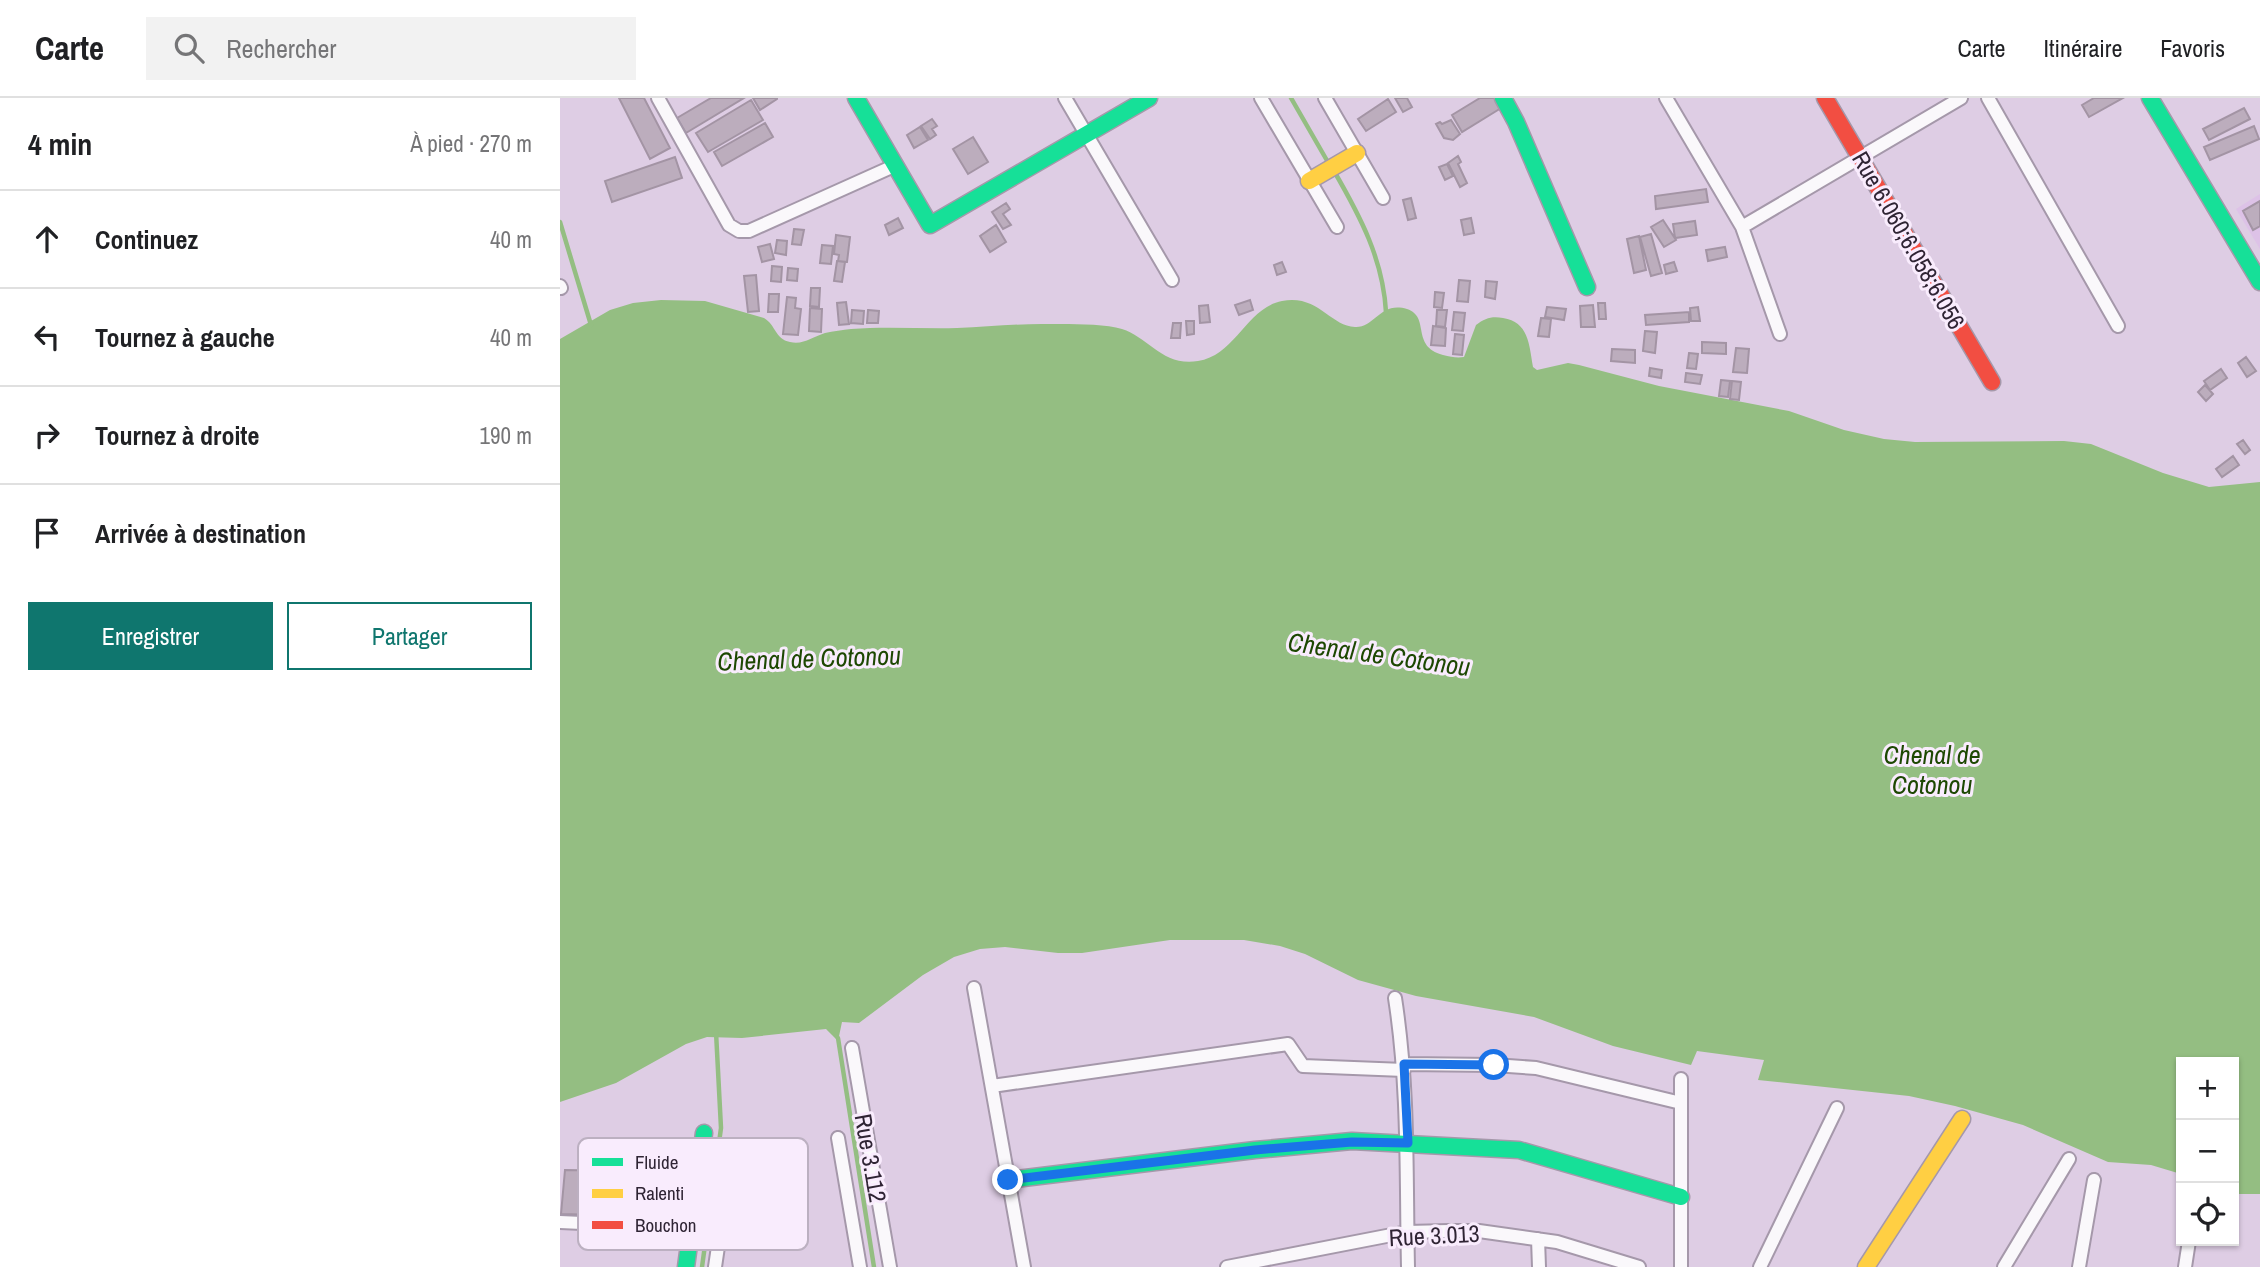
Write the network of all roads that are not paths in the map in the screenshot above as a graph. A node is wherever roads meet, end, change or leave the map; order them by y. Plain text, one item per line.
1 (658, 98) edge
2 (856, 98) edge
3 (1065, 98) edge
4 (1149, 98) edge
5 (1261, 98) edge
6 (1325, 98) edge
7 (1503, 98) edge
8 (1666, 98) edge
9 (1825, 98) edge
10 (1961, 98) edge
11 (1988, 98) edge
12 (2151, 98) edge
13 (1087, 134) junction
14 (1357, 153) junction
15 (1860, 157) junction
16 (896, 165) junction
17 (1315, 177) junction
18 (1383, 198) dead end
19 (1337, 227) dead end
20 (1742, 227) junction
21 (1172, 280) dead end
22 (2260, 282) edge
23 (1587, 287) dead end
24 (2118, 326) dead end
25 (1780, 334) dead end
26 (1992, 382) dead end
27 (974, 988) dead end
28 (1395, 998) dead end
29 (852, 1048) dead end
30 (1404, 1067) junction
31 (1681, 1079) dead end
32 (992, 1086) junction
33 (1681, 1103) junction
34 (1837, 1108) dead end
35 (1962, 1119) dead end
36 (704, 1133) dead end
37 (703, 1138) edge
38 (838, 1138) dead end
39 (1408, 1143) junction
40 (2069, 1159) dead end
41 (1008, 1180) junction
42 (2094, 1180) dead end
43 (1681, 1197) junction
44 (560, 1222) edge
45 (578, 1223) edge
46 (1407, 1232) junction
47 (1538, 1239) junction
48 (2188, 1246) edge
49 (860, 1267) edge
50 (890, 1267) edge
51 (1024, 1267) edge
52 (1227, 1267) edge
53 (1408, 1267) edge
54 (1539, 1267) edge
55 (1639, 1267) edge
56 (1682, 1267) edge
57 (1760, 1267) edge
58 (1866, 1267) edge
59 (2004, 1267) edge
60 (2079, 1267) edge
61 (2185, 1267) edge

1 - 16 street
2 - 16 street
3 - 13 street
4 - 13 street
5 - 17 street
6 - 14 street
7 - 23 street
8 - 20 street
9 - 15 street, Rue 6.060;6.058;6.056
10 - 15 street
11 - 24 street
12 - 22 street
13 - 16 street
13 - 21 street
14 - 17 street
14 - 18 street
15 - 20 street
15 - 26 street, Rue 6.060;6.058;6.056
17 - 19 street
20 - 25 street
27 - 32 street
28 - 30 street
29 - 50 street, Rue 3.112
30 - 32 street
30 - 33 street
30 - 39 street
31 - 33 street
32 - 41 street
33 - 43 street
34 - 57 street
35 - 58 street
36 - 37 street
38 - 49 street, Rue 3.112
39 - 41 street
39 - 43 street
39 - 46 street
40 - 59 street
41 - 51 street
42 - 60 street
43 - 56 street
44 - 45 street
46 - 47 street, Rue 3.013
46 - 52 street, Rue 3.013
46 - 53 street
47 - 54 street
47 - 55 street, Rue 3.013
48 - 61 street

